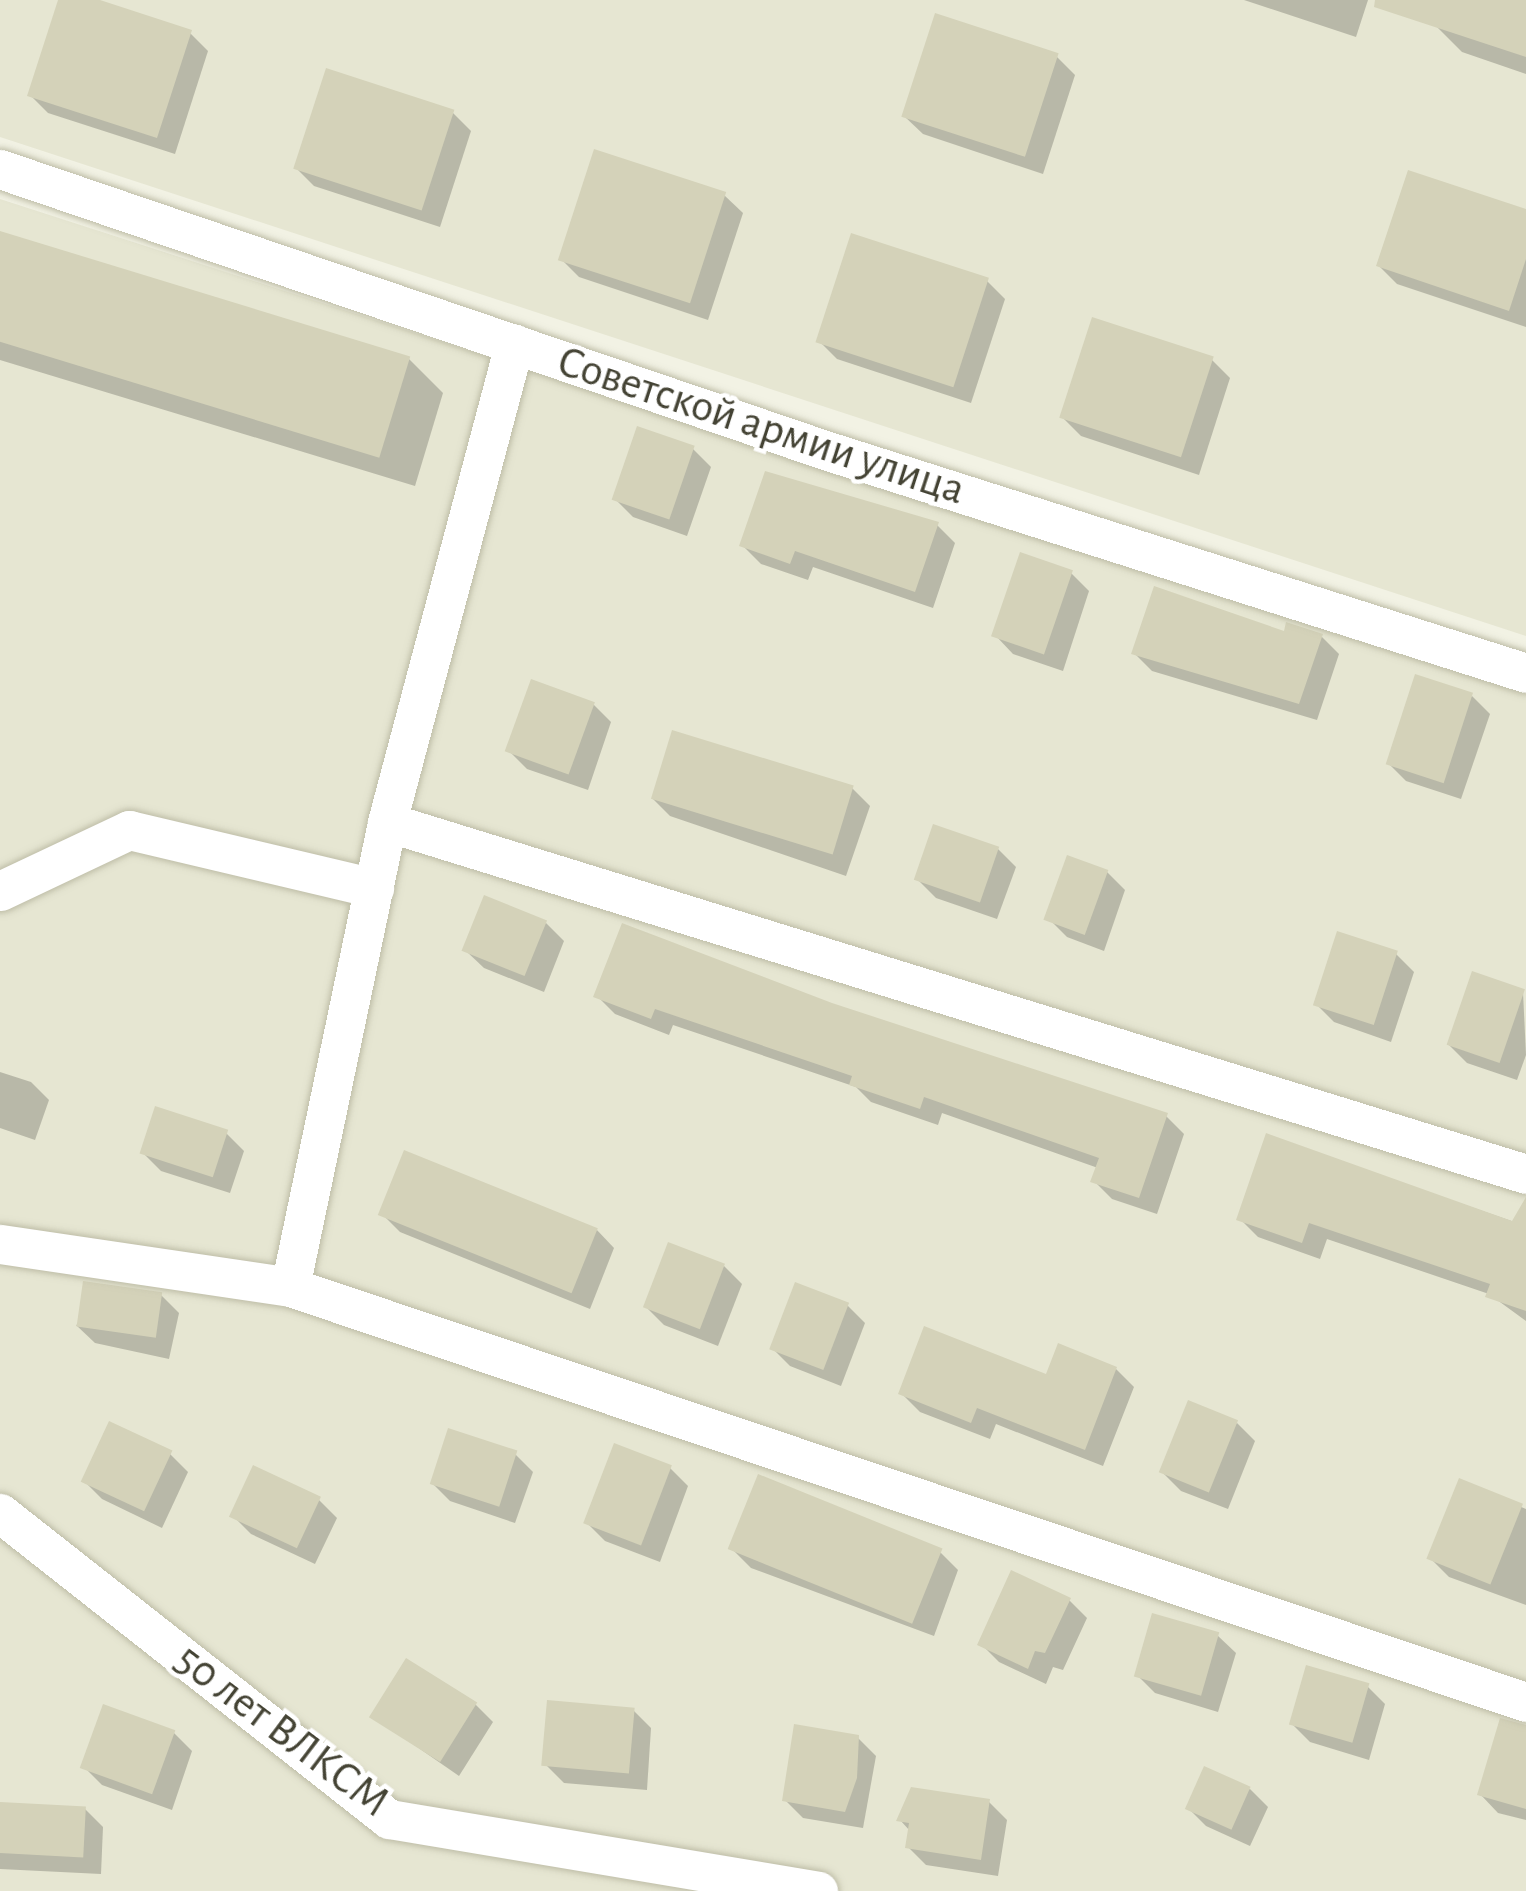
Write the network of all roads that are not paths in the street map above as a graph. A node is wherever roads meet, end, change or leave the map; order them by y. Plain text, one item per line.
1 (0, 169) edge
2 (514, 344) junction
3 (1526, 674) edge
4 (387, 821) junction
5 (374, 888) junction
6 (0, 891) edge
7 (1526, 1174) edge
8 (0, 1244) edge
9 (290, 1287) junction
10 (0, 1514) edge
11 (1526, 1702) edge
12 (818, 1891) edge

1 - 2 street, Советской армии улица
2 - 3 street, Советской армии улица
2 - 4 street
4 - 5 street
4 - 7 street
5 - 6 street
5 - 9 street
8 - 9 street
9 - 11 street
10 - 12 street, 50 лет ВЛКСМ

